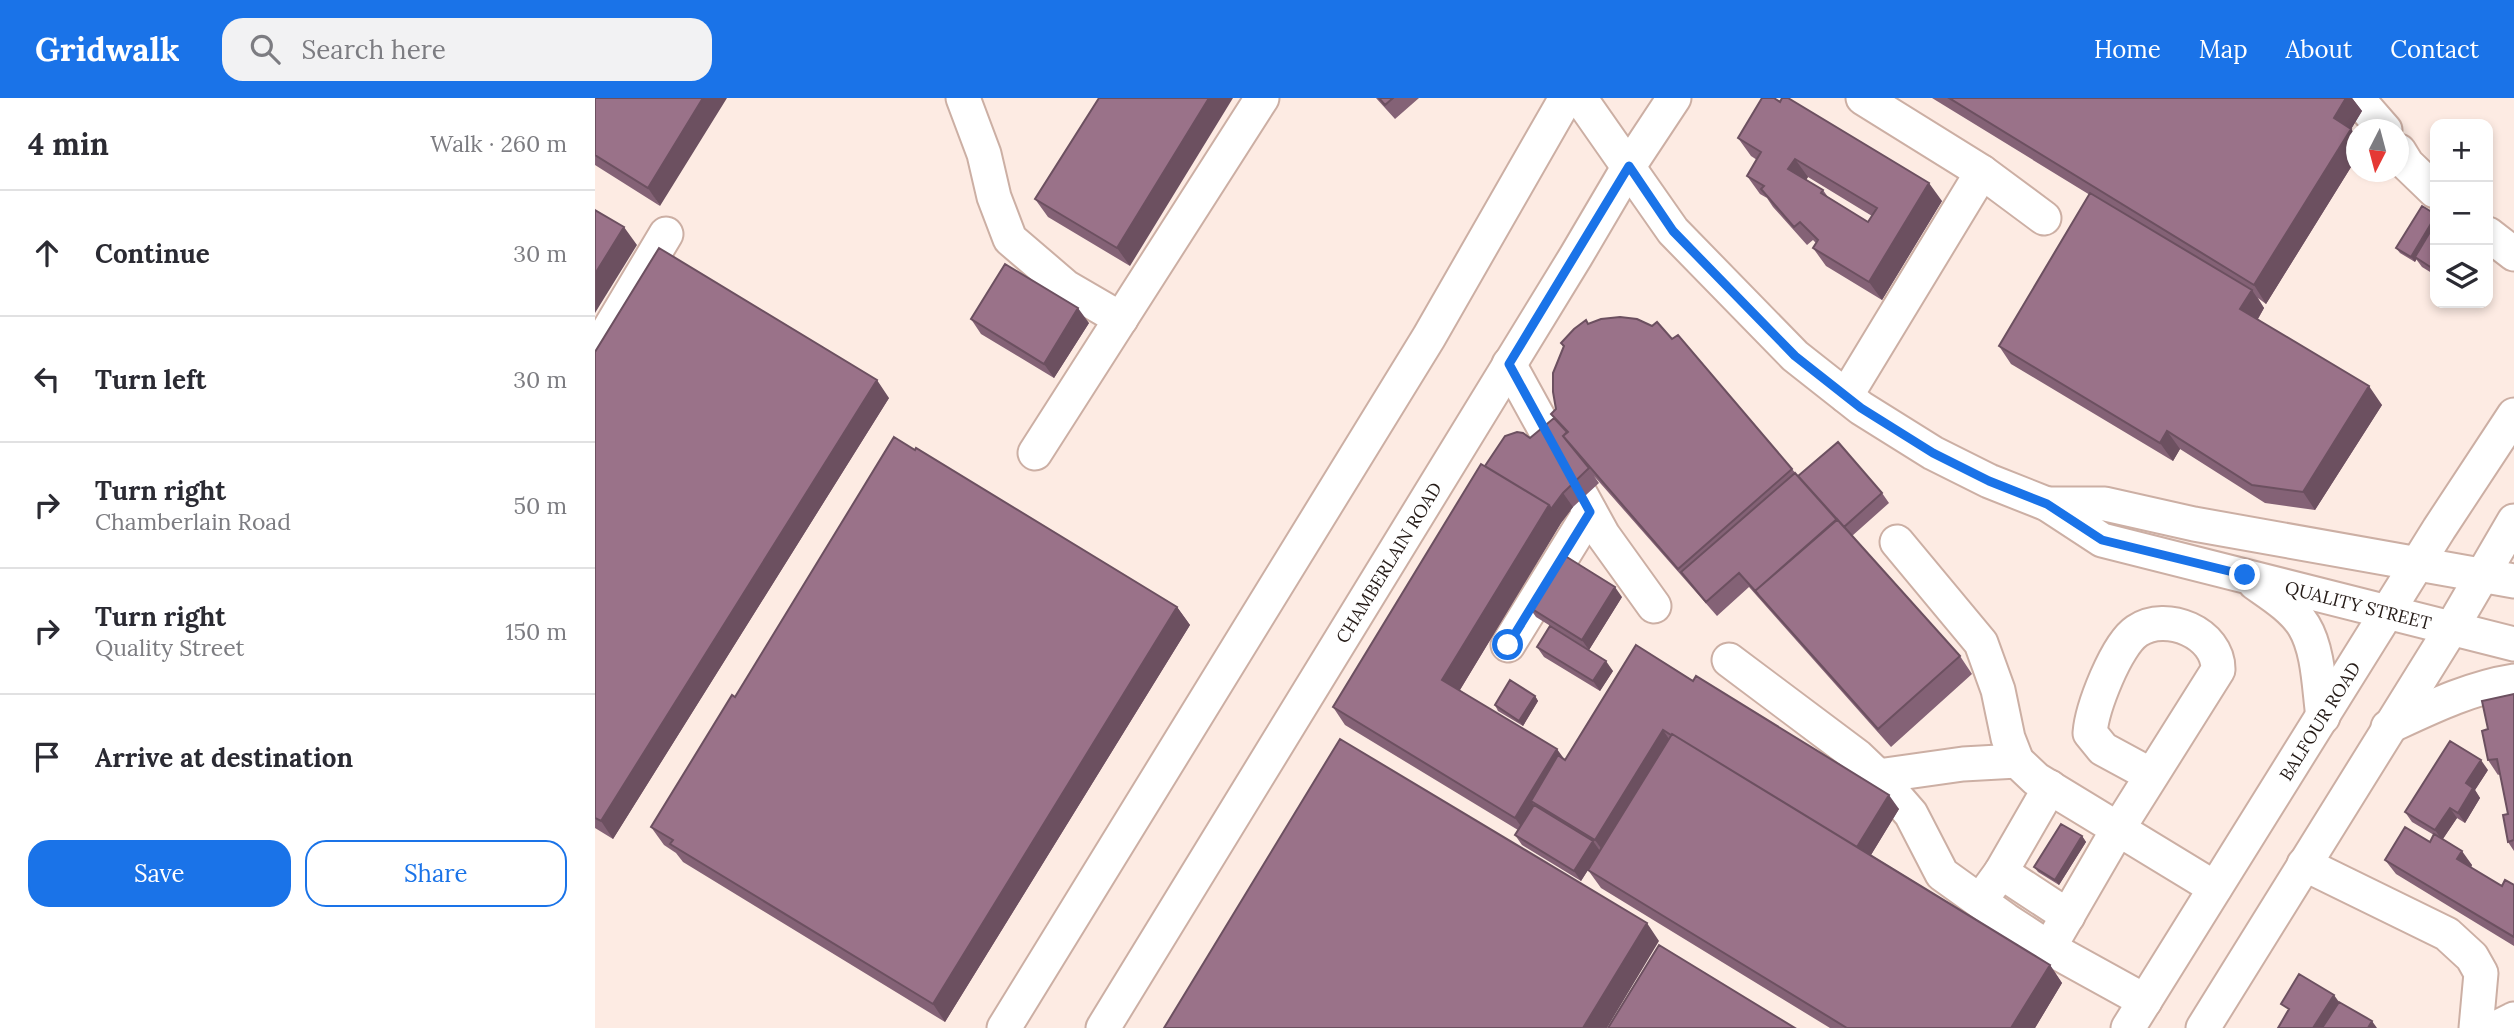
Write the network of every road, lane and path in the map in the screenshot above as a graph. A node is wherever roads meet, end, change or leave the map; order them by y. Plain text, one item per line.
1 (963, 98) edge
2 (1262, 98) edge
3 (1566, 98) edge
4 (1580, 98) edge
5 (1675, 98) edge
6 (1863, 98) edge
7 (2357, 98) edge
8 (2386, 116) edge
9 (1629, 166) junction
10 (2409, 166) edge
11 (1982, 173) junction
12 (2430, 186) edge
13 (2043, 218) dead end
14 (666, 234) dead end
15 (2493, 238) edge
16 (2514, 254) edge
17 (1121, 319) junction
18 (595, 353) edge
19 (1509, 364) junction
20 (1846, 396) junction
21 (2514, 415) edge
22 (1035, 453) dead end
23 (2047, 504) junction
24 (1590, 512) junction
25 (2514, 521) edge
26 (1897, 542) dead end
27 (2418, 562) junction
28 (2245, 575) junction
29 (2498, 578) edge
30 (1654, 606) dead end
31 (2387, 612) junction
32 (2451, 629) junction
33 (2514, 644) edge
34 (1508, 645) dead end
35 (1729, 660) dead end
36 (2514, 681) edge
37 (2323, 717) junction
38 (2388, 727) junction
39 (2017, 761) junction
40 (2151, 775) junction
41 (1878, 776) junction
42 (2050, 788) junction
43 (2117, 829) junction
44 (2304, 864) junction
45 (2001, 872) junction
46 (2215, 888) junction
47 (1980, 901) junction
48 (2068, 916) junction
49 (2049, 948) junction
50 (2136, 1014) edge
51 (2514, 1018) edge
52 (1004, 1028) edge
53 (1103, 1028) edge
54 (2203, 1028) edge
55 (2476, 1028) edge
56 (2496, 1028) edge

1 - 17 street
2 - 17 street
3 - 52 street
4 - 9 street, QUALITY STREET
5 - 9 street, CHAMBERLAIN ROAD
6 - 11 street
7 - 8 street
9 - 19 street, CHAMBERLAIN ROAD
9 - 20 street, QUALITY STREET
10 - 12 street
11 - 13 street
11 - 20 street
14 - 18 street
15 - 16 street
17 - 22 street
19 - 24 street
19 - 53 street, CHAMBERLAIN ROAD
20 - 23 street, QUALITY STREET
21 - 27 street, BALFOUR ROAD
23 - 27 street, QUALITY STREET
23 - 28 street, QUALITY STREET
24 - 30 street
24 - 34 street
25 - 29 street
26 - 39 street
27 - 29 street, QUALITY STREET
27 - 31 street, BALFOUR ROAD
28 - 31 street, QUALITY STREET
28 - 37 street
29 - 32 street
31 - 32 street, QUALITY STREET
31 - 37 street, BALFOUR ROAD
32 - 33 street, QUALITY STREET
32 - 38 street
35 - 41 street
36 - 38 street
37 - 46 street, BALFOUR ROAD
38 - 44 street
39 - 41 street
39 - 42 street
40 - 40 street
40 - 43 street
41 - 47 street
42 - 43 street
42 - 45 street
43 - 46 street
43 - 48 street
44 - 54 street
44 - 55 street
45 - 47 street
45 - 48 street
46 - 50 street, BALFOUR ROAD
47 - 49 street
48 - 49 street
49 - 50 street
51 - 56 street

